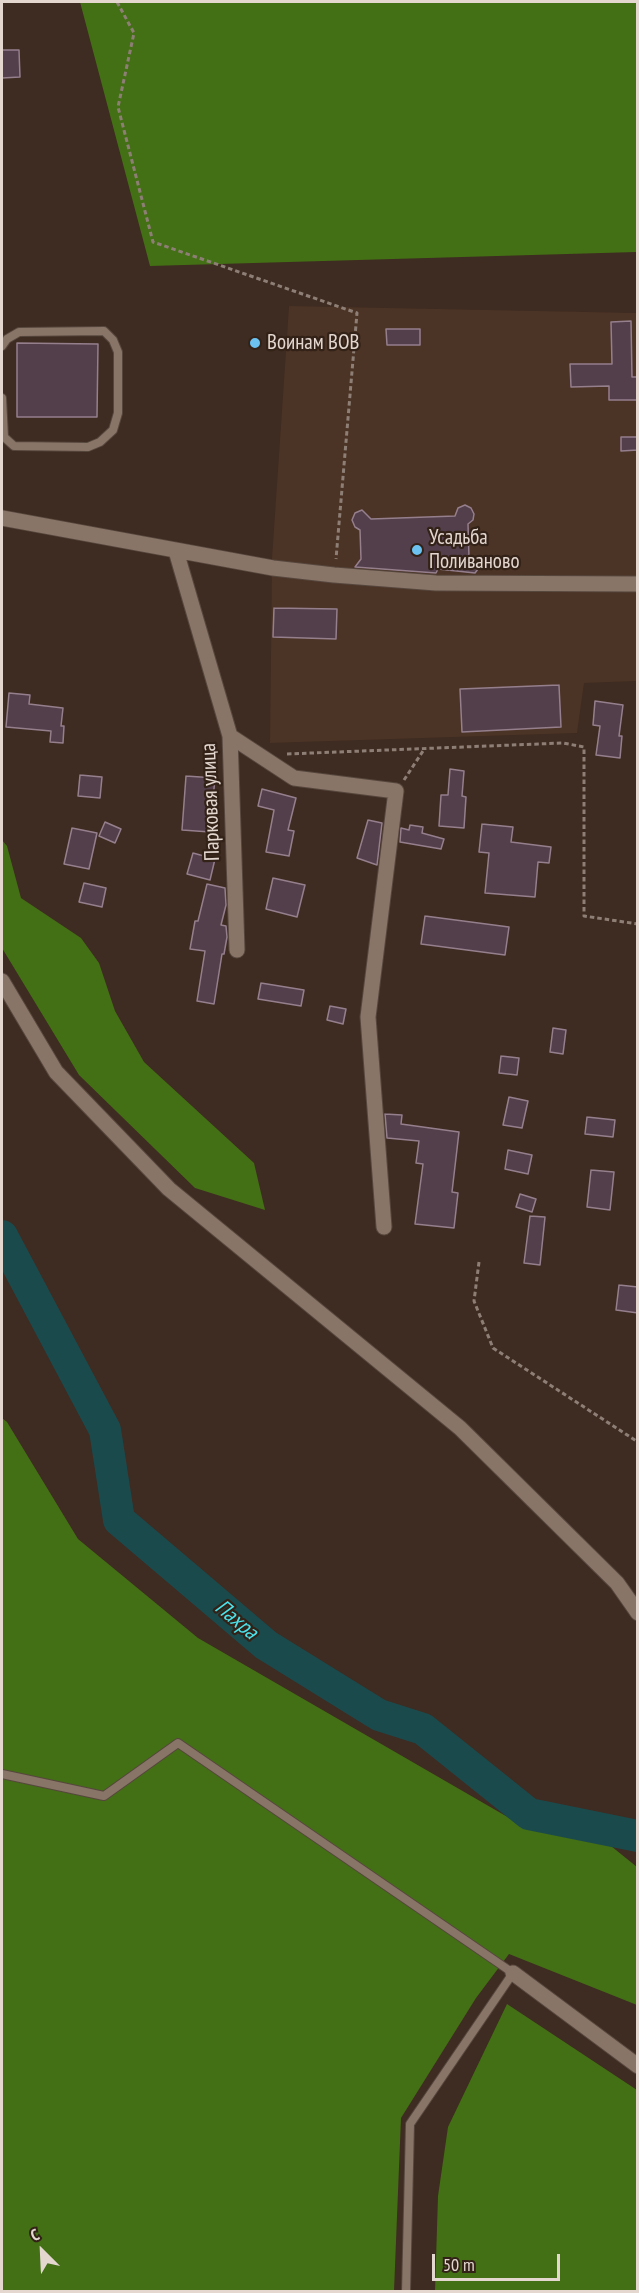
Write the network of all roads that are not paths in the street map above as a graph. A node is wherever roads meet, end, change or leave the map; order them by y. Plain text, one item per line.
1 (2, 346) edge
2 (2, 398) edge
3 (2, 518) edge
4 (176, 551) junction
5 (638, 585) edge
6 (230, 736) junction
7 (237, 950) dead end
8 (2, 981) edge
9 (384, 1227) dead end
10 (638, 1613) edge
11 (2, 1774) edge
12 (513, 1973) junction
13 (638, 2066) edge
14 (406, 2292) edge

1 - 2 lane
3 - 4 street
4 - 5 street
4 - 6 street, Парковая улица
6 - 7 street, Парковая улица
6 - 9 street
8 - 10 street
11 - 12 lane
12 - 13 street
12 - 14 lane

